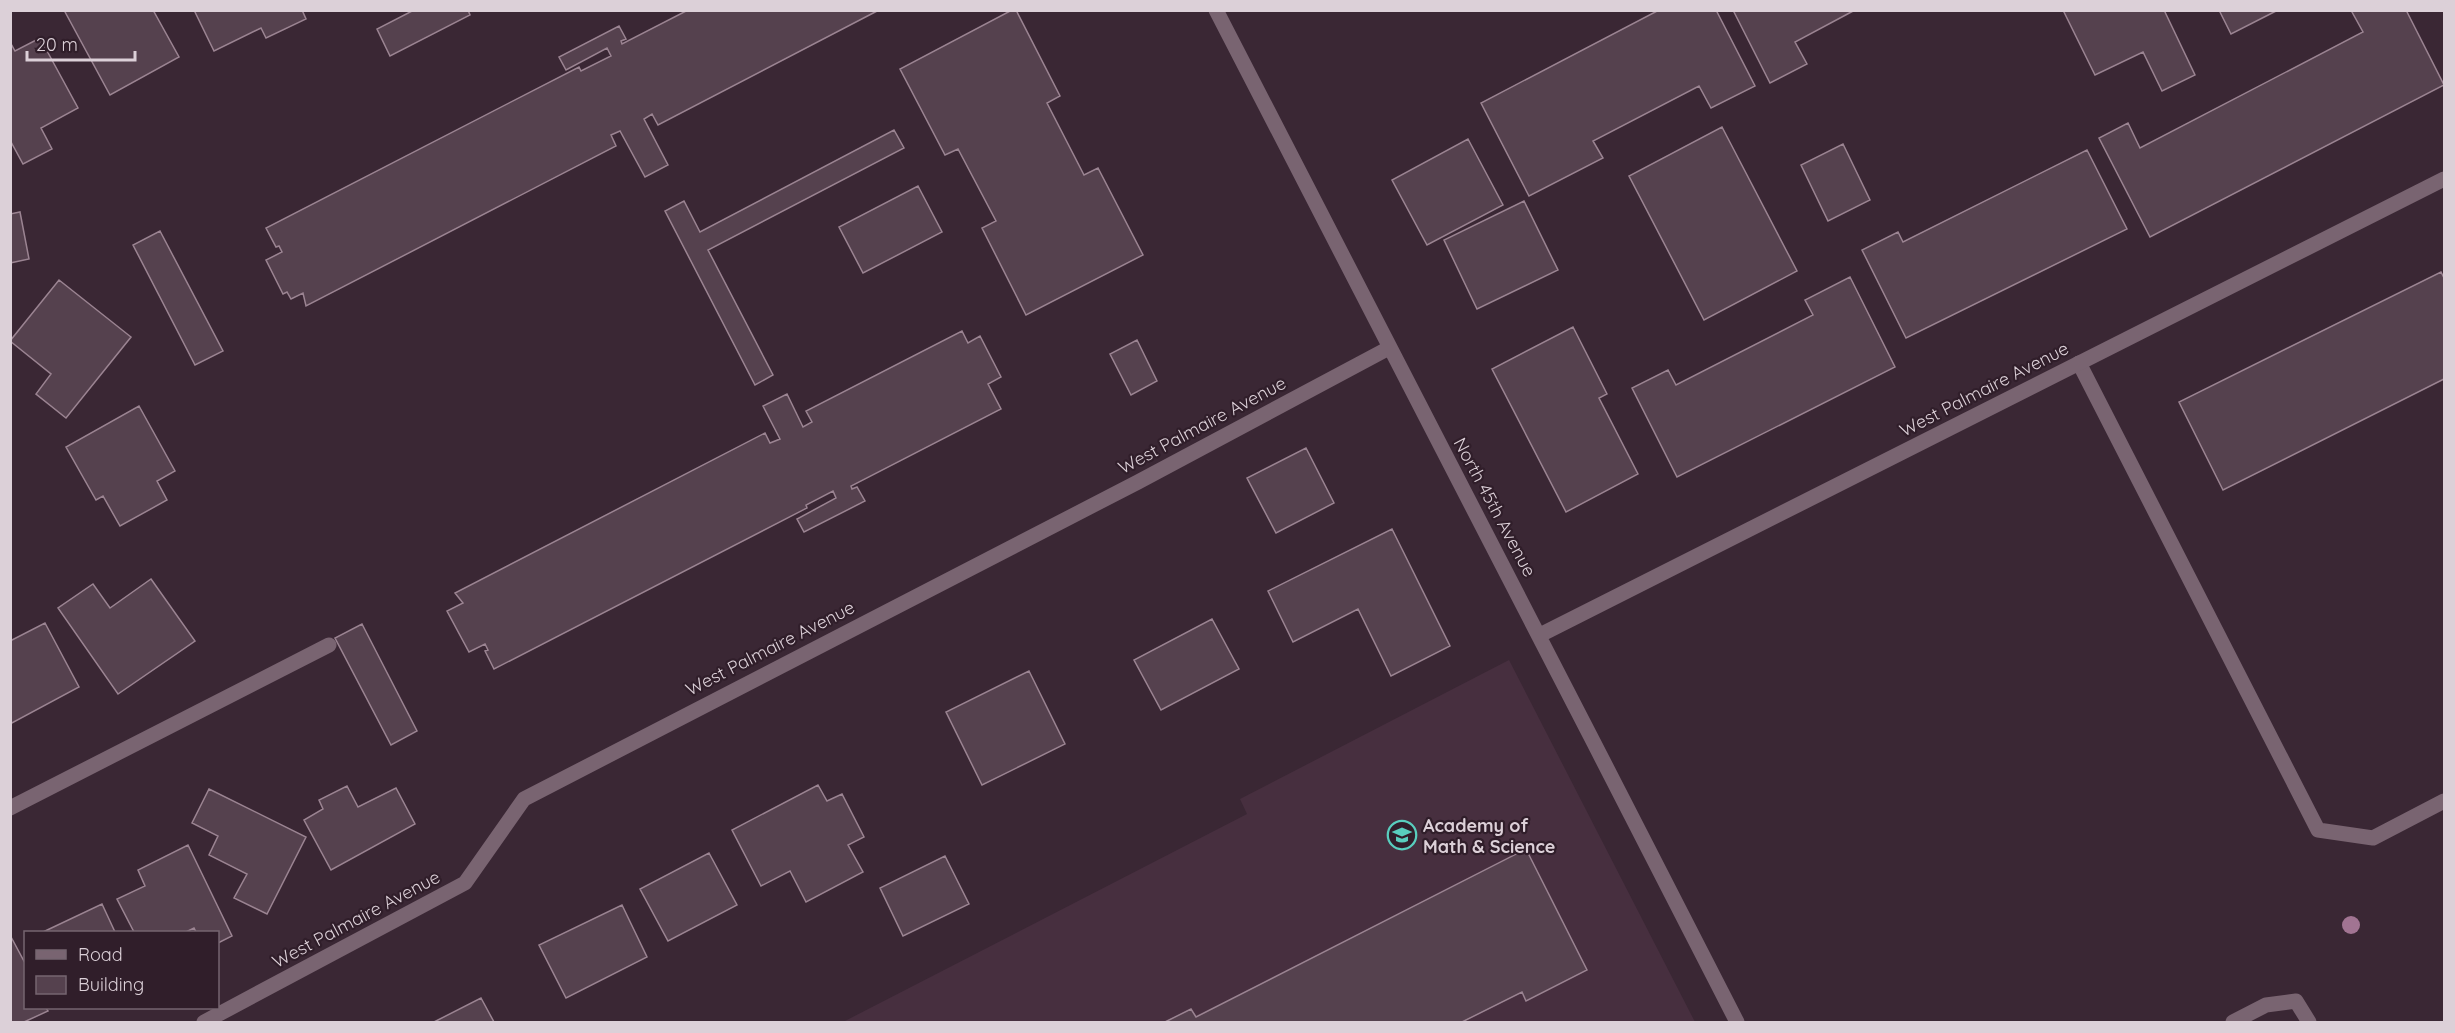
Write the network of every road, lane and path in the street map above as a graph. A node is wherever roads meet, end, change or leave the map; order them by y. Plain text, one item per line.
1 (1216, 10) edge
2 (2445, 179) edge
3 (1389, 348) junction
4 (2079, 363) junction
5 (1540, 635) junction
6 (328, 645) dead end
7 (2445, 801) edge
8 (10, 808) edge
9 (204, 1023) edge
10 (1737, 1023) edge
11 (2233, 1023) edge
12 (2309, 1023) edge

1 - 3 street, North 45th Avenue
2 - 4 street, West Palmaire Avenue
3 - 5 street, North 45th Avenue
3 - 9 street, West Palmaire Avenue
4 - 5 street, West Palmaire Avenue
4 - 7 street
5 - 10 street, North 45th Avenue
6 - 8 street
11 - 12 street

